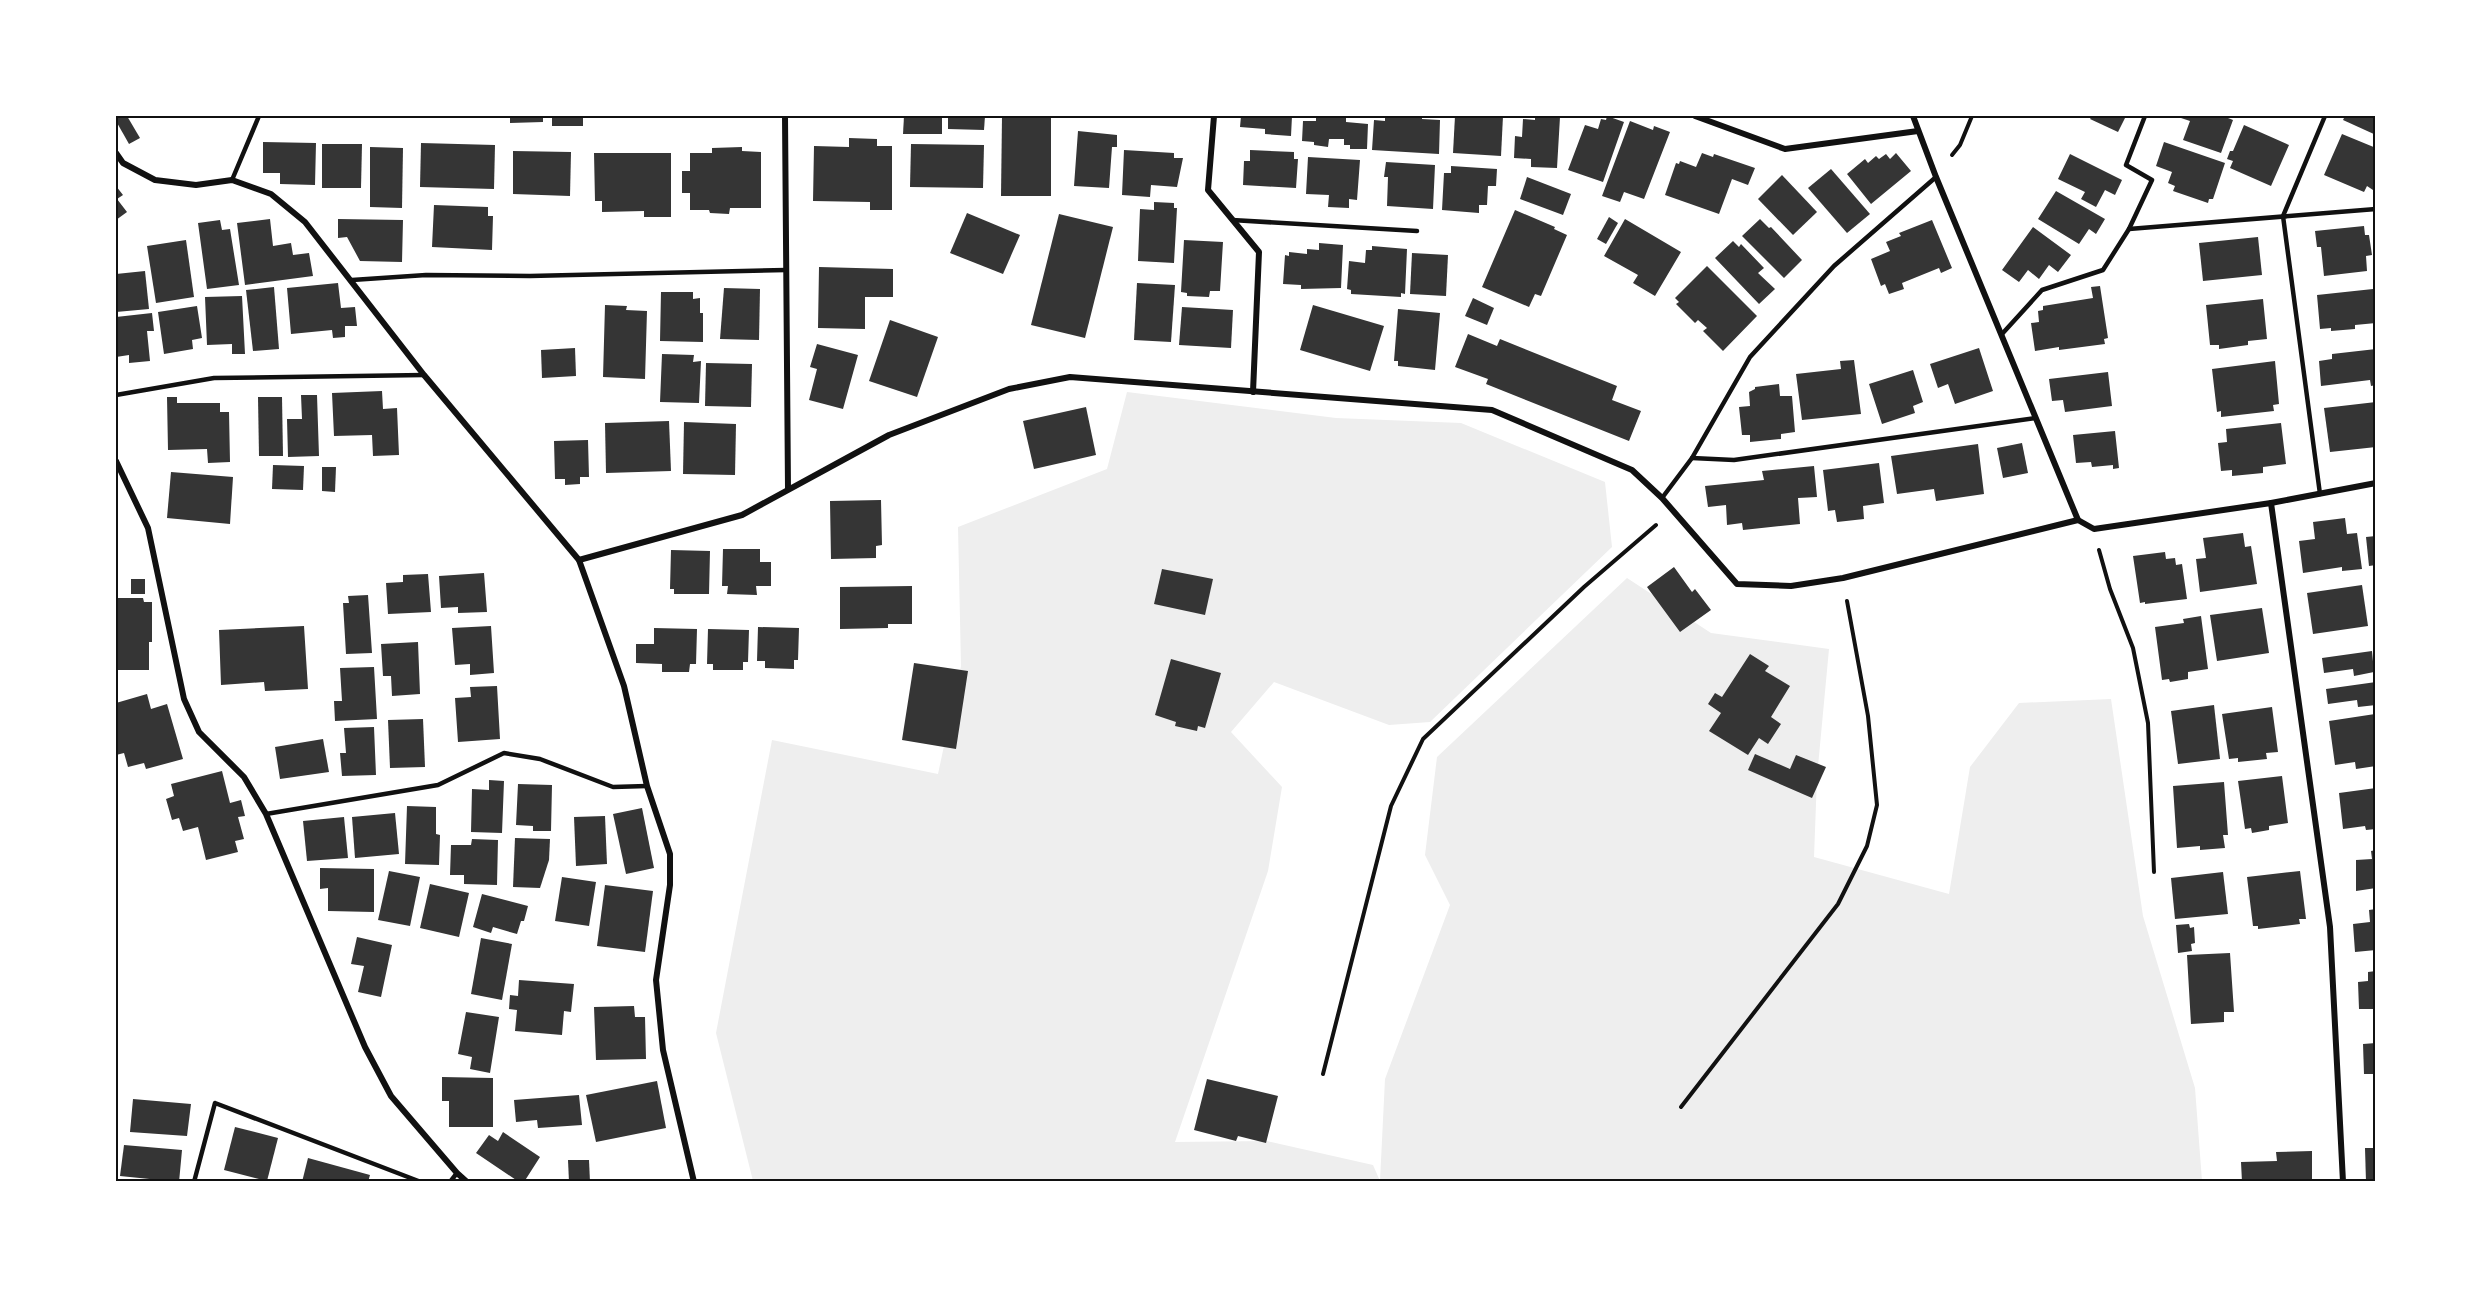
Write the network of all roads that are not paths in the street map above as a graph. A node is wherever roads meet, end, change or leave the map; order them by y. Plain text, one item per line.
1 (259, 116) edge
2 (785, 116) edge
3 (1215, 116) edge
4 (1695, 116) edge
5 (1913, 116) edge
6 (2145, 116) edge
7 (2325, 116) edge
8 (1918, 131) junction
9 (116, 153) edge
10 (1936, 177) junction
11 (232, 180) junction
12 (2376, 209) edge
13 (2283, 216) junction
14 (1232, 220) junction
15 (2129, 229) junction
16 (1417, 231) dead end
17 (786, 270) junction
18 (352, 280) junction
19 (2002, 334) junction
20 (424, 375) junction
21 (1253, 392) junction
22 (116, 395) edge
23 (2036, 418) junction
24 (1692, 458) junction
25 (116, 461) edge
26 (2376, 483) edge
27 (788, 489) junction
28 (2320, 494) junction
29 (1662, 498) junction
30 (2271, 503) junction
31 (2078, 520) junction
32 (579, 560) junction
33 (646, 786) junction
34 (266, 814) junction
35 (457, 1173) junction
36 (194, 1182) edge
37 (421, 1182) edge
38 (450, 1182) edge
39 (468, 1182) edge
40 (694, 1182) edge
41 (2343, 1182) edge

1 - 11 lane
2 - 17 street
3 - 14 street
4 - 8 street
5 - 8 street
6 - 15 lane
7 - 13 lane
8 - 10 street
9 - 11 street
10 - 19 street
10 - 24 lane
11 - 18 street
12 - 13 lane
13 - 15 lane
13 - 28 lane
14 - 16 lane
14 - 21 street
15 - 19 lane
17 - 18 lane
17 - 27 street
18 - 20 street
19 - 23 street
20 - 22 lane
20 - 32 street
21 - 27 street
21 - 29 street
23 - 24 lane
23 - 31 street
24 - 29 lane
25 - 34 street
26 - 28 street
27 - 32 street
28 - 30 street
29 - 31 street
30 - 31 street
30 - 41 street
32 - 33 street
33 - 34 lane
33 - 40 street
34 - 35 street
35 - 38 lane
35 - 39 street
36 - 37 lane

